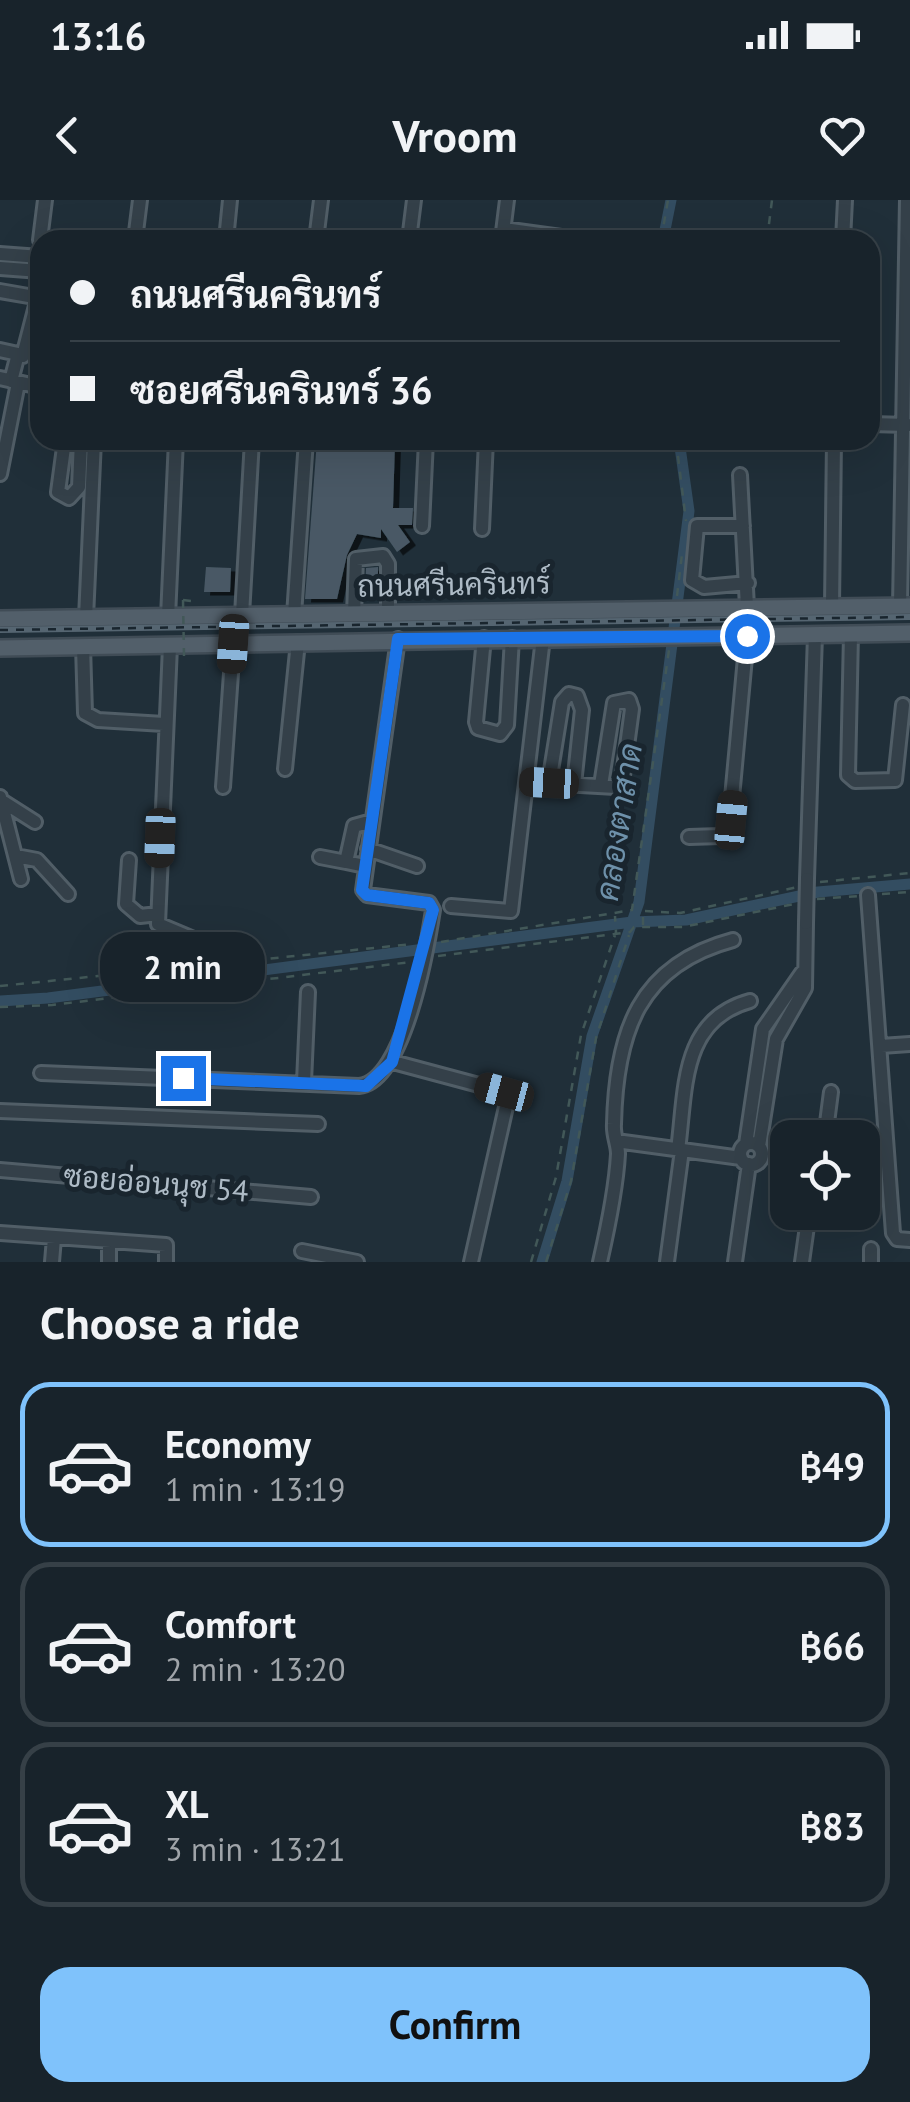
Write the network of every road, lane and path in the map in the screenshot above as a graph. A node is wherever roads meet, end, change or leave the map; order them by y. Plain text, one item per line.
1 (45, 200) edge
2 (140, 200) edge
3 (230, 200) edge
4 (320, 200) edge
5 (414, 200) edge
6 (507, 200) edge
7 (668, 200) edge
8 (772, 200) edge
9 (845, 200) edge
10 (907, 200) edge
11 (42, 230) edge
12 (136, 230) edge
13 (227, 230) edge
14 (317, 230) edge
15 (410, 230) edge
16 (504, 230) edge
17 (663, 230) edge
18 (768, 230) edge
19 (844, 230) edge
20 (0, 254) edge
21 (30, 254) edge
22 (30, 258) edge
23 (0, 268) edge
24 (0, 291) edge
25 (30, 296) edge
26 (30, 336) edge
27 (0, 350) edge
28 (18, 354) junction
29 (10, 380) edge
30 (880, 424) edge
31 (906, 425) edge
32 (64, 450) edge
33 (81, 450) edge
34 (94, 450) edge
35 (176, 450) edge
36 (251, 450) edge
37 (305, 450) edge
38 (426, 450) edge
39 (486, 450) edge
40 (678, 450) edge
41 (834, 450) edge
42 (0, 474) edge
43 (740, 475) dead end
44 (422, 526) dead end
45 (743, 526) junction
46 (685, 528) dead end
47 (482, 529) dead end
48 (683, 544) dead end
49 (748, 583) junction
50 (191, 600) dead end
51 (683, 602) junction
52 (832, 606) junction
53 (905, 606) edge
54 (748, 607) junction
55 (354, 614) junction
56 (388, 614) junction
57 (242, 615) junction
58 (294, 615) junction
59 (86, 618) junction
60 (168, 618) junction
61 (0, 619) edge
62 (851, 634) junction
63 (910, 634) edge
64 (815, 635) junction
65 (656, 636) junction
66 (747, 636) junction
67 (484, 638) junction
68 (512, 638) junction
69 (543, 638) junction
70 (398, 639) junction
71 (298, 642) junction
72 (233, 644) junction
73 (83, 646) junction
74 (170, 646) junction
75 (0, 648) edge
76 (184, 656) dead end
77 (903, 705) dead end
78 (164, 724) junction
79 (285, 768) dead end
80 (526, 782) junction
81 (549, 783) junction
82 (574, 784) junction
83 (601, 785) junction
84 (223, 788) dead end
85 (1, 799) edge
86 (372, 821) junction
87 (34, 822) dead end
88 (689, 837) dead end
89 (368, 850) junction
90 (16, 856) junction
91 (320, 857) dead end
92 (129, 860) dead end
93 (346, 862) junction
94 (365, 866) junction
95 (417, 866) dead end
96 (910, 873) edge
97 (21, 879) dead end
98 (910, 892) edge
99 (68, 894) dead end
100 (868, 895) junction
101 (451, 906) dead end
102 (616, 914) junction
103 (158, 918) junction
104 (643, 926) junction
105 (616, 932) junction
106 (630, 932) junction
107 (733, 940) dead end
108 (428, 942) junction
109 (242, 949) dead end
110 (423, 960) junction
111 (143, 971) junction
112 (0, 986) edge
113 (308, 992) dead end
114 (750, 1001) dead end
115 (0, 1007) edge
116 (910, 1044) edge
117 (881, 1046) junction
118 (392, 1062) junction
119 (41, 1073) dead end
120 (304, 1082) junction
121 (831, 1092) dead end
122 (0, 1111) edge
123 (827, 1120) edge
124 (318, 1124) dead end
125 (616, 1141) junction
126 (680, 1150) junction
127 (749, 1153) junction
128 (0, 1170) edge
129 (311, 1197) dead end
130 (806, 1230) edge
131 (0, 1234) edge
132 (54, 1238) junction
133 (910, 1240) edge
134 (109, 1243) junction
135 (302, 1251) dead end
136 (52, 1262) edge
137 (108, 1262) edge
138 (166, 1262) edge
139 (357, 1262) edge
140 (471, 1262) edge
141 (531, 1262) edge
142 (546, 1262) edge
143 (600, 1262) edge
144 (666, 1262) edge
145 (734, 1262) edge
146 (802, 1262) edge

1 - 11 street
2 - 12 street
3 - 13 street
4 - 14 street
5 - 15 street
6 - 16 street
7 - 17 path
8 - 18 path
9 - 19 street
10 - 31 street
20 - 21 street
22 - 23 street
24 - 25 street
26 - 28 street
27 - 28 street
28 - 29 street
29 - 42 street
30 - 31 street
31 - 53 street
32 - 33 street
34 - 59 street
35 - 60 street
36 - 57 street
37 - 58 street
38 - 44 street
39 - 47 street
40 - 46 path
41 - 52 street
43 - 45 street
45 - 49 street
45 - 49 street
48 - 51 path
49 - 54 street
50 - 76 path, bridge
51 - 54 main road, ถนนศรีนครินทร์
51 - 56 main road, ถนนศรีนครินทร์
52 - 53 main road, ถนนศรีนครินทร์
52 - 54 main road, ถนนศรีนครินทร์
55 - 56 main road, ถนนศรีนครินทร์
55 - 56 street
55 - 58 main road, ถนนศรีนครินทร์
57 - 58 main road, ถนนศรีนครินทร์
57 - 60 main road, ถนนศรีนครินทร์
59 - 60 main road, ถนนศรีนครินทร์
59 - 61 main road, ถนนศรีนครินทร์
62 - 63 main road, ถนนศรีนครินทร์
62 - 64 main road, ถนนศรีนครินทร์
62 - 77 street
64 - 66 main road, ถนนศรีนครินทร์
64 - 127 street, bridge
65 - 66 main road, ถนนศรีนครินทร์
65 - 69 main road, ถนนศรีนครินทร์
65 - 102 path
66 - 88 street
67 - 68 main road, ถนนศรีนครินทร์
67 - 68 street
67 - 70 main road, ถนนศรีนครินทร์
68 - 69 main road, ถนนศรีนครินทร์
69 - 80 street
70 - 71 main road, ถนนศรีนครินทร์
70 - 86 street
71 - 72 main road, ถนนศรีนครินทร์
71 - 79 street
72 - 74 main road, ถนนศรีนครินทร์
72 - 84 street
73 - 74 main road, ถนนศรีนครินทร์
73 - 75 main road, ถนนศรีนครินทร์
73 - 78 street
74 - 78 street
78 - 103 street
80 - 81 street
80 - 101 street
81 - 82 street
81 - 82 street
82 - 83 street
83 - 83 street
85 - 87 street
85 - 90 street
86 - 89 street
86 - 93 street
89 - 94 street
89 - 95 street
90 - 97 street
90 - 99 street
91 - 93 street
92 - 103 street
93 - 94 street
94 - 108 street
96 - 104 path
98 - 100 path
100 - 104 path
100 - 117 street
102 - 105 path
102 - 108 path
103 - 109 street
103 - 111 path
104 - 106 path
105 - 106 path
105 - 110 path
105 - 141 path
106 - 142 path
107 - 125 street
108 - 110 street
108 - 111 path
110 - 115 path
110 - 118 street
111 - 112 path
113 - 120 street
114 - 126 street
116 - 117 street
117 - 133 street
118 - 120 street
118 - 140 street
119 - 120 street
121 - 123 street
122 - 124 street, ซอยอ่อนนุช 54
125 - 126 street
125 - 143 street
126 - 127 street
126 - 144 street
127 - 145 street
128 - 129 street, ซอยอ่อนนุช 54
130 - 146 street
131 - 132 street
132 - 134 street
132 - 136 street
134 - 137 street
134 - 138 street
135 - 139 street

